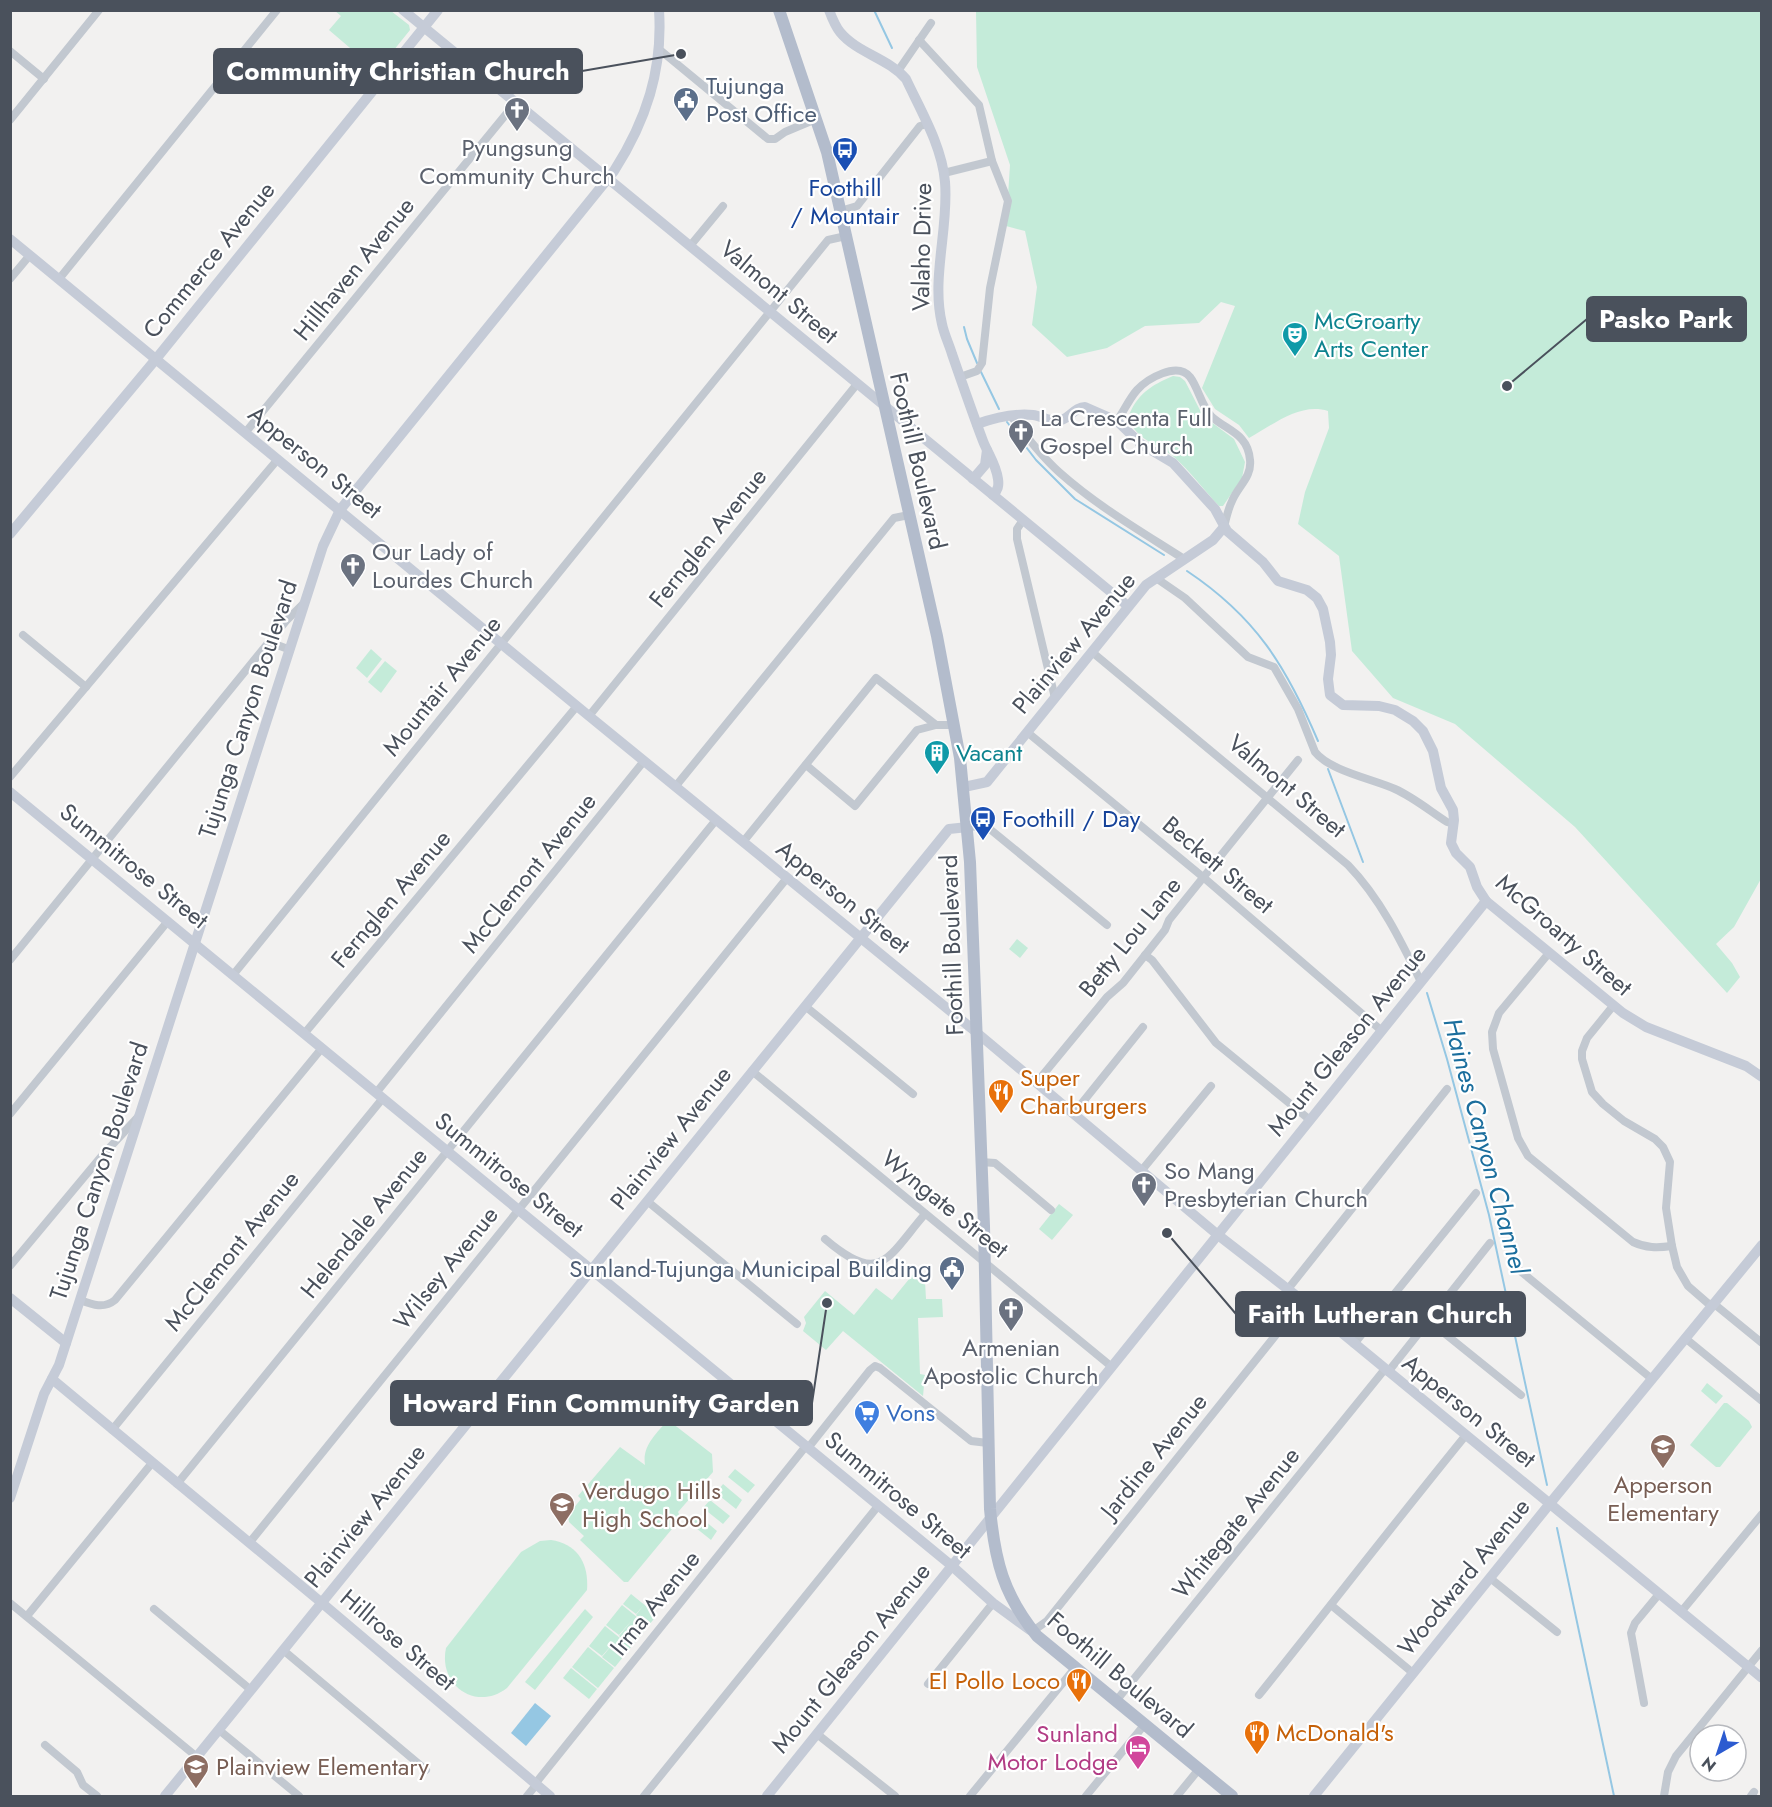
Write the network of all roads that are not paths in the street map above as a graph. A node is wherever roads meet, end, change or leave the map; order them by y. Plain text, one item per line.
1 (99, 10) edge
2 (277, 10) edge
3 (403, 10) edge
4 (438, 10) edge
5 (659, 10) edge
6 (780, 10) edge
7 (829, 10) edge
8 (931, 22) dead end
9 (424, 28) junction
10 (919, 40) junction
11 (660, 50) junction
12 (10, 51) edge
13 (898, 71) junction
14 (44, 79) junction
15 (516, 102) junction
16 (816, 119) junction
17 (10, 120) edge
18 (927, 124) junction
19 (992, 161) junction
20 (944, 173) junction
21 (609, 179) junction
22 (723, 206) dead end
23 (840, 211) junction
24 (846, 236) junction
25 (10, 238) edge
26 (690, 246) junction
27 (30, 255) junction
28 (10, 279) edge
29 (59, 279) junction
30 (770, 312) junction
31 (156, 359) junction
32 (960, 377) junction
33 (857, 384) junction
34 (883, 405) junction
35 (1011, 416) junction
36 (1117, 421) junction
37 (977, 424) junction
38 (245, 433) junction
39 (987, 450) junction
40 (278, 459) junction
41 (974, 479) junction
42 (993, 495) junction
43 (340, 510) junction
44 (909, 515) junction
45 (1023, 520) junction
46 (1224, 527) junction
47 (10, 534) edge
48 (1184, 559) junction
49 (1156, 578) junction
50 (305, 602) junction
51 (1128, 606) junction
52 (23, 635) dead end
53 (269, 642) junction
54 (501, 643) junction
55 (288, 649) junction
56 (1092, 652) junction
57 (86, 687) junction
58 (1055, 698) junction
59 (577, 706) junction
60 (589, 716) junction
61 (936, 725) junction
62 (955, 725) junction
63 (1027, 732) junction
64 (1298, 760) dead end
65 (645, 761) junction
66 (806, 765) junction
67 (10, 777) edge
68 (675, 787) junction
69 (964, 788) junction
70 (10, 792) edge
71 (1268, 797) junction
72 (716, 820) junction
73 (1454, 824) junction
74 (968, 827) junction
75 (743, 842) junction
76 (93, 860) junction
77 (1203, 877) junction
78 (787, 879) junction
79 (1486, 901) junction
80 (168, 921) junction
81 (1107, 925) dead end
82 (860, 938) junction
83 (194, 943) junction
84 (1549, 953) junction
85 (1145, 955) junction
86 (10, 960) edge
87 (233, 975) junction
88 (1421, 982) junction
89 (805, 1006) junction
90 (1613, 1006) junction
91 (1143, 1027) dead end
92 (1382, 1031) junction
93 (976, 1032) junction
94 (304, 1034) junction
95 (322, 1048) junction
96 (752, 1071) junction
97 (1761, 1077) edge
98 (1037, 1082) junction
99 (1211, 1086) dead end
100 (1447, 1089) dead end
101 (913, 1094) dead end
102 (380, 1095) junction
103 (1074, 1113) junction
104 (10, 1114) edge
105 (139, 1116) junction
106 (1310, 1120) junction
107 (447, 1151) junction
108 (981, 1162) junction
109 (1142, 1170) junction
110 (1476, 1193) dead end
111 (647, 1201) junction
112 (1051, 1209) dead end
113 (519, 1210) junction
114 (926, 1214) junction
115 (1218, 1235) junction
116 (825, 1239) dead end
117 (1490, 1243) dead end
118 (1761, 1245) edge
119 (1672, 1246) junction
120 (984, 1262) junction
121 (1513, 1265) dead end
122 (10, 1266) edge
123 (591, 1270) junction
124 (1288, 1289) junction
125 (10, 1298) edge
126 (80, 1300) junction
127 (1303, 1302) junction
128 (1712, 1305) junction
129 (1428, 1320) junction
130 (796, 1324) dead end
131 (1685, 1338) junction
132 (66, 1343) junction
133 (1761, 1343) edge
134 (1354, 1344) junction
135 (1112, 1367) junction
136 (1387, 1370) junction
137 (1652, 1378) junction
138 (52, 1379) junction
139 (1521, 1395) dead end
140 (1761, 1401) edge
141 (112, 1430) junction
142 (1466, 1435) junction
143 (988, 1443) junction
144 (807, 1447) junction
145 (152, 1463) junction
146 (177, 1484) junction
147 (10, 1498) edge
148 (1550, 1504) junction
149 (878, 1506) junction
150 (1761, 1514) edge
151 (991, 1519) junction
152 (249, 1542) junction
153 (952, 1566) junction
154 (1490, 1578) junction
155 (1659, 1594) junction
156 (10, 1603) edge
157 (322, 1603) junction
158 (993, 1604) junction
159 (1331, 1605) junction
160 (154, 1609) dead end
161 (1681, 1612) junction
162 (27, 1616) junction
163 (1557, 1632) dead end
164 (1035, 1633) junction
165 (283, 1650) junction
166 (1761, 1650) edge
167 (1748, 1667) junction
168 (1075, 1668) junction
169 (1413, 1673) junction
170 (1761, 1678) edge
171 (928, 1684) dead end
172 (251, 1689) junction
173 (1259, 1695) dead end
174 (1116, 1701) junction
175 (1644, 1702) dead end
176 (1145, 1724) junction
177 (219, 1730) junction
178 (817, 1734) junction
179 (45, 1745) dead end
180 (197, 1757) junction
181 (426, 1770) dead end
182 (1199, 1770) junction
183 (536, 1784) junction
184 (97, 1797) edge
185 (165, 1797) edge
186 (299, 1797) edge
187 (526, 1797) edge
188 (550, 1797) edge
189 (644, 1797) edge
190 (767, 1797) edge
191 (895, 1797) edge
192 (970, 1797) edge
193 (1086, 1797) edge
194 (1177, 1797) edge
195 (1232, 1797) edge
196 (1314, 1797) edge
197 (1664, 1797) edge

1 - 14 street
2 - 29 street
3 - 9 street, Valmont Street
4 - 9 street, Commerce Avenue
5 - 11 street, Tujunga Canyon Boulevard
6 - 16 main road, Foothill Boulevard
7 - 13 street, Valaho Drive
8 - 10 street
9 - 15 street, Valmont Street
9 - 31 street, Commerce Avenue
10 - 13 street
10 - 19 street
11 - 16 street
11 - 21 street, Tujunga Canyon Boulevard
12 - 14 street
13 - 18 street, Valaho Drive
14 - 17 street
15 - 21 street, Valmont Street
15 - 38 street, Hillhaven Avenue
16 - 23 main road, Foothill Boulevard
18 - 20 street, Valaho Drive
18 - 23 street
19 - 20 street
19 - 32 street
20 - 32 street, Valaho Drive
21 - 26 street, Valmont Street
21 - 43 street, Tujunga Canyon Boulevard
22 - 26 street
23 - 24 main road, Foothill Boulevard
24 - 30 street, Mountair Avenue
24 - 34 main road, Foothill Boulevard
25 - 27 street, Apperson Street
26 - 30 street, Valmont Street
27 - 28 street
27 - 29 street, Apperson Street
29 - 31 street, Apperson Street
30 - 33 street, Valmont Street
30 - 54 street, Mountair Avenue
31 - 38 street, Apperson Street
31 - 47 street, Commerce Avenue
32 - 37 street, Valaho Drive
33 - 34 street, Valmont Street
33 - 60 street, Fernglen Avenue
34 - 41 street, Valmont Street
34 - 44 main road, Foothill Boulevard
35 - 36 street, McGroarty Street
35 - 37 street, McGroarty Street
35 - 48 street
36 - 46 street, McGroarty Street
36 - 46 street
37 - 39 street, Valaho Drive
38 - 40 street, Apperson Street
39 - 41 street
39 - 42 street, Valaho Drive
40 - 43 street, Apperson Street
40 - 57 street
41 - 42 street, Valmont Street
42 - 45 street, Valmont Street
43 - 50 street, Tujunga Canyon Boulevard
43 - 54 street, Apperson Street
44 - 62 main road, Foothill Boulevard
44 - 68 street
45 - 51 street, Valmont Street
45 - 58 street
46 - 48 street, Plainview Avenue
46 - 73 street, McGroarty Street
48 - 49 street, Plainview Avenue
49 - 51 street, Plainview Avenue
49 - 73 street
50 - 53 street
50 - 55 street, Tujunga Canyon Boulevard
51 - 56 street, Plainview Avenue
52 - 57 street
53 - 55 street
53 - 76 street
54 - 59 street, Apperson Street
54 - 87 street, Mountair Avenue
55 - 83 street, Tujunga Canyon Boulevard
56 - 58 street, Plainview Avenue
56 - 71 street, Valmont Street
57 - 67 street
58 - 63 street, Plainview Avenue
59 - 60 street, Apperson Street
59 - 94 street, Fernglen Avenue
60 - 65 street, Apperson Street
61 - 62 street
61 - 66 street
61 - 66 street
62 - 69 main road, Foothill Boulevard
63 - 69 street, Plainview Avenue
63 - 77 street, Beckett Street
64 - 71 street, Betty Lou Lane
65 - 68 street, Apperson Street
65 - 102 street, McClemont Avenue
66 - 75 street
68 - 72 street, Apperson Street
69 - 74 main road, Foothill Boulevard
70 - 76 street, Summitrose Street
71 - 77 street, Betty Lou Lane
71 - 88 street, Valmont Street
72 - 75 street, Apperson Street
72 - 107 street, Helendale Avenue
73 - 79 street, McGroarty Street
74 - 81 street
74 - 82 street, Plainview Avenue
74 - 93 main road, Foothill Boulevard
75 - 78 street, Apperson Street
76 - 80 street, Summitrose Street
76 - 86 street
77 - 85 street, Betty Lou Lane
77 - 92 street, Beckett Street
78 - 82 street, Apperson Street
78 - 113 street, Wilsey Avenue
79 - 84 street, McGroarty Street
79 - 88 street, Mount Gleason Avenue
80 - 83 street, Summitrose Street
80 - 104 street
82 - 89 street, Plainview Avenue
82 - 93 street, Apperson Street
83 - 87 street, Summitrose Street
83 - 105 street, Tujunga Canyon Boulevard
84 - 90 street, McGroarty Street
84 - 119 street
85 - 98 street, Betty Lou Lane
85 - 106 street
87 - 94 street, Summitrose Street
88 - 92 street, Mount Gleason Avenue
89 - 96 street, Plainview Avenue
89 - 101 street
90 - 97 street, McGroarty Street
90 - 119 street
91 - 103 street
92 - 106 street, Mount Gleason Avenue
93 - 98 street, Apperson Street
93 - 108 main road, Foothill Boulevard
94 - 95 street, Summitrose Street
95 - 102 street, Summitrose Street
95 - 126 street
96 - 111 street, Plainview Avenue
96 - 114 street, Wyngate Street
98 - 103 street, Apperson Street
99 - 109 street
100 - 124 street
102 - 107 street, Summitrose Street
102 - 141 street, McClemont Avenue
103 - 109 street, Apperson Street
105 - 122 street
105 - 126 street, Tujunga Canyon Boulevard
106 - 115 street, Mount Gleason Avenue
107 - 113 street, Summitrose Street
107 - 146 street, Helendale Avenue
108 - 112 street
108 - 120 main road, Foothill Boulevard
109 - 115 street, Apperson Street
110 - 134 street
111 - 123 street, Plainview Avenue
111 - 130 street
113 - 123 street, Summitrose Street
113 - 152 street, Wilsey Avenue
114 - 116 street
114 - 120 street, Wyngate Street
115 - 124 street, Apperson Street
115 - 135 street, Mount Gleason Avenue
117 - 129 street, Whitegate Avenue
118 - 128 street, Woodward Avenue
119 - 128 street
120 - 135 street, Wyngate Street
120 - 143 main road, Foothill Boulevard
121 - 137 street
123 - 144 street, Summitrose Street
123 - 157 street, Plainview Avenue
124 - 127 street, Apperson Street
125 - 132 street
126 - 132 street, Tujunga Canyon Boulevard
127 - 134 street, Apperson Street
127 - 164 street, Jardine Avenue
128 - 131 street, Woodward Avenue
128 - 133 street
129 - 136 street, Whitegate Avenue
129 - 139 street
131 - 137 street, Woodward Avenue
131 - 140 street
132 - 138 street, Tujunga Canyon Boulevard
134 - 136 street, Apperson Street
135 - 151 street, Mount Gleason Avenue
136 - 142 street, Apperson Street
136 - 174 street, Whitegate Avenue
137 - 148 street, Woodward Avenue
138 - 141 street, Hillrose Street
138 - 147 street, Tujunga Canyon Boulevard
141 - 145 street, Hillrose Street
142 - 148 street, Apperson Street
142 - 159 street
143 - 144 street, Irma Avenue
143 - 151 main road, Foothill Boulevard
144 - 149 street, Summitrose Street
144 - 183 street, Irma Avenue
145 - 146 street, Hillrose Street
145 - 162 street
146 - 152 street, Hillrose Street
148 - 154 street, Woodward Avenue
148 - 155 street, Apperson Street
149 - 153 street, Summitrose Street
149 - 189 street
150 - 161 street
151 - 153 street, Mount Gleason Avenue
151 - 164 main road, Foothill Boulevard
152 - 157 street, Hillrose Street
153 - 158 street, Summitrose Street
153 - 178 street, Mount Gleason Avenue
154 - 163 street
154 - 169 street, Woodward Avenue
155 - 161 street, Apperson Street
155 - 175 street
156 - 162 street
157 - 165 street, Plainview Avenue
157 - 183 street, Hillrose Street
158 - 164 street, Summitrose Street
158 - 171 street
159 - 169 street
159 - 173 street
160 - 172 street
161 - 167 street, Apperson Street
162 - 180 street
164 - 168 main road, Foothill Boulevard
165 - 172 street, Plainview Avenue
165 - 181 street
166 - 167 street
167 - 170 street, Apperson Street
167 - 197 street
168 - 174 main road, Foothill Boulevard
168 - 192 street
169 - 196 street, Woodward Avenue
172 - 177 street, Plainview Avenue
174 - 176 main road, Foothill Boulevard
176 - 182 main road, Foothill Boulevard
176 - 193 street
177 - 180 street, Plainview Avenue
177 - 186 street
178 - 190 street, Mount Gleason Avenue
178 - 191 street
179 - 184 street
180 - 185 street, Plainview Avenue
182 - 194 street
182 - 195 main road, Foothill Boulevard
183 - 187 street, Irma Avenue
183 - 188 street, Hillrose Street

